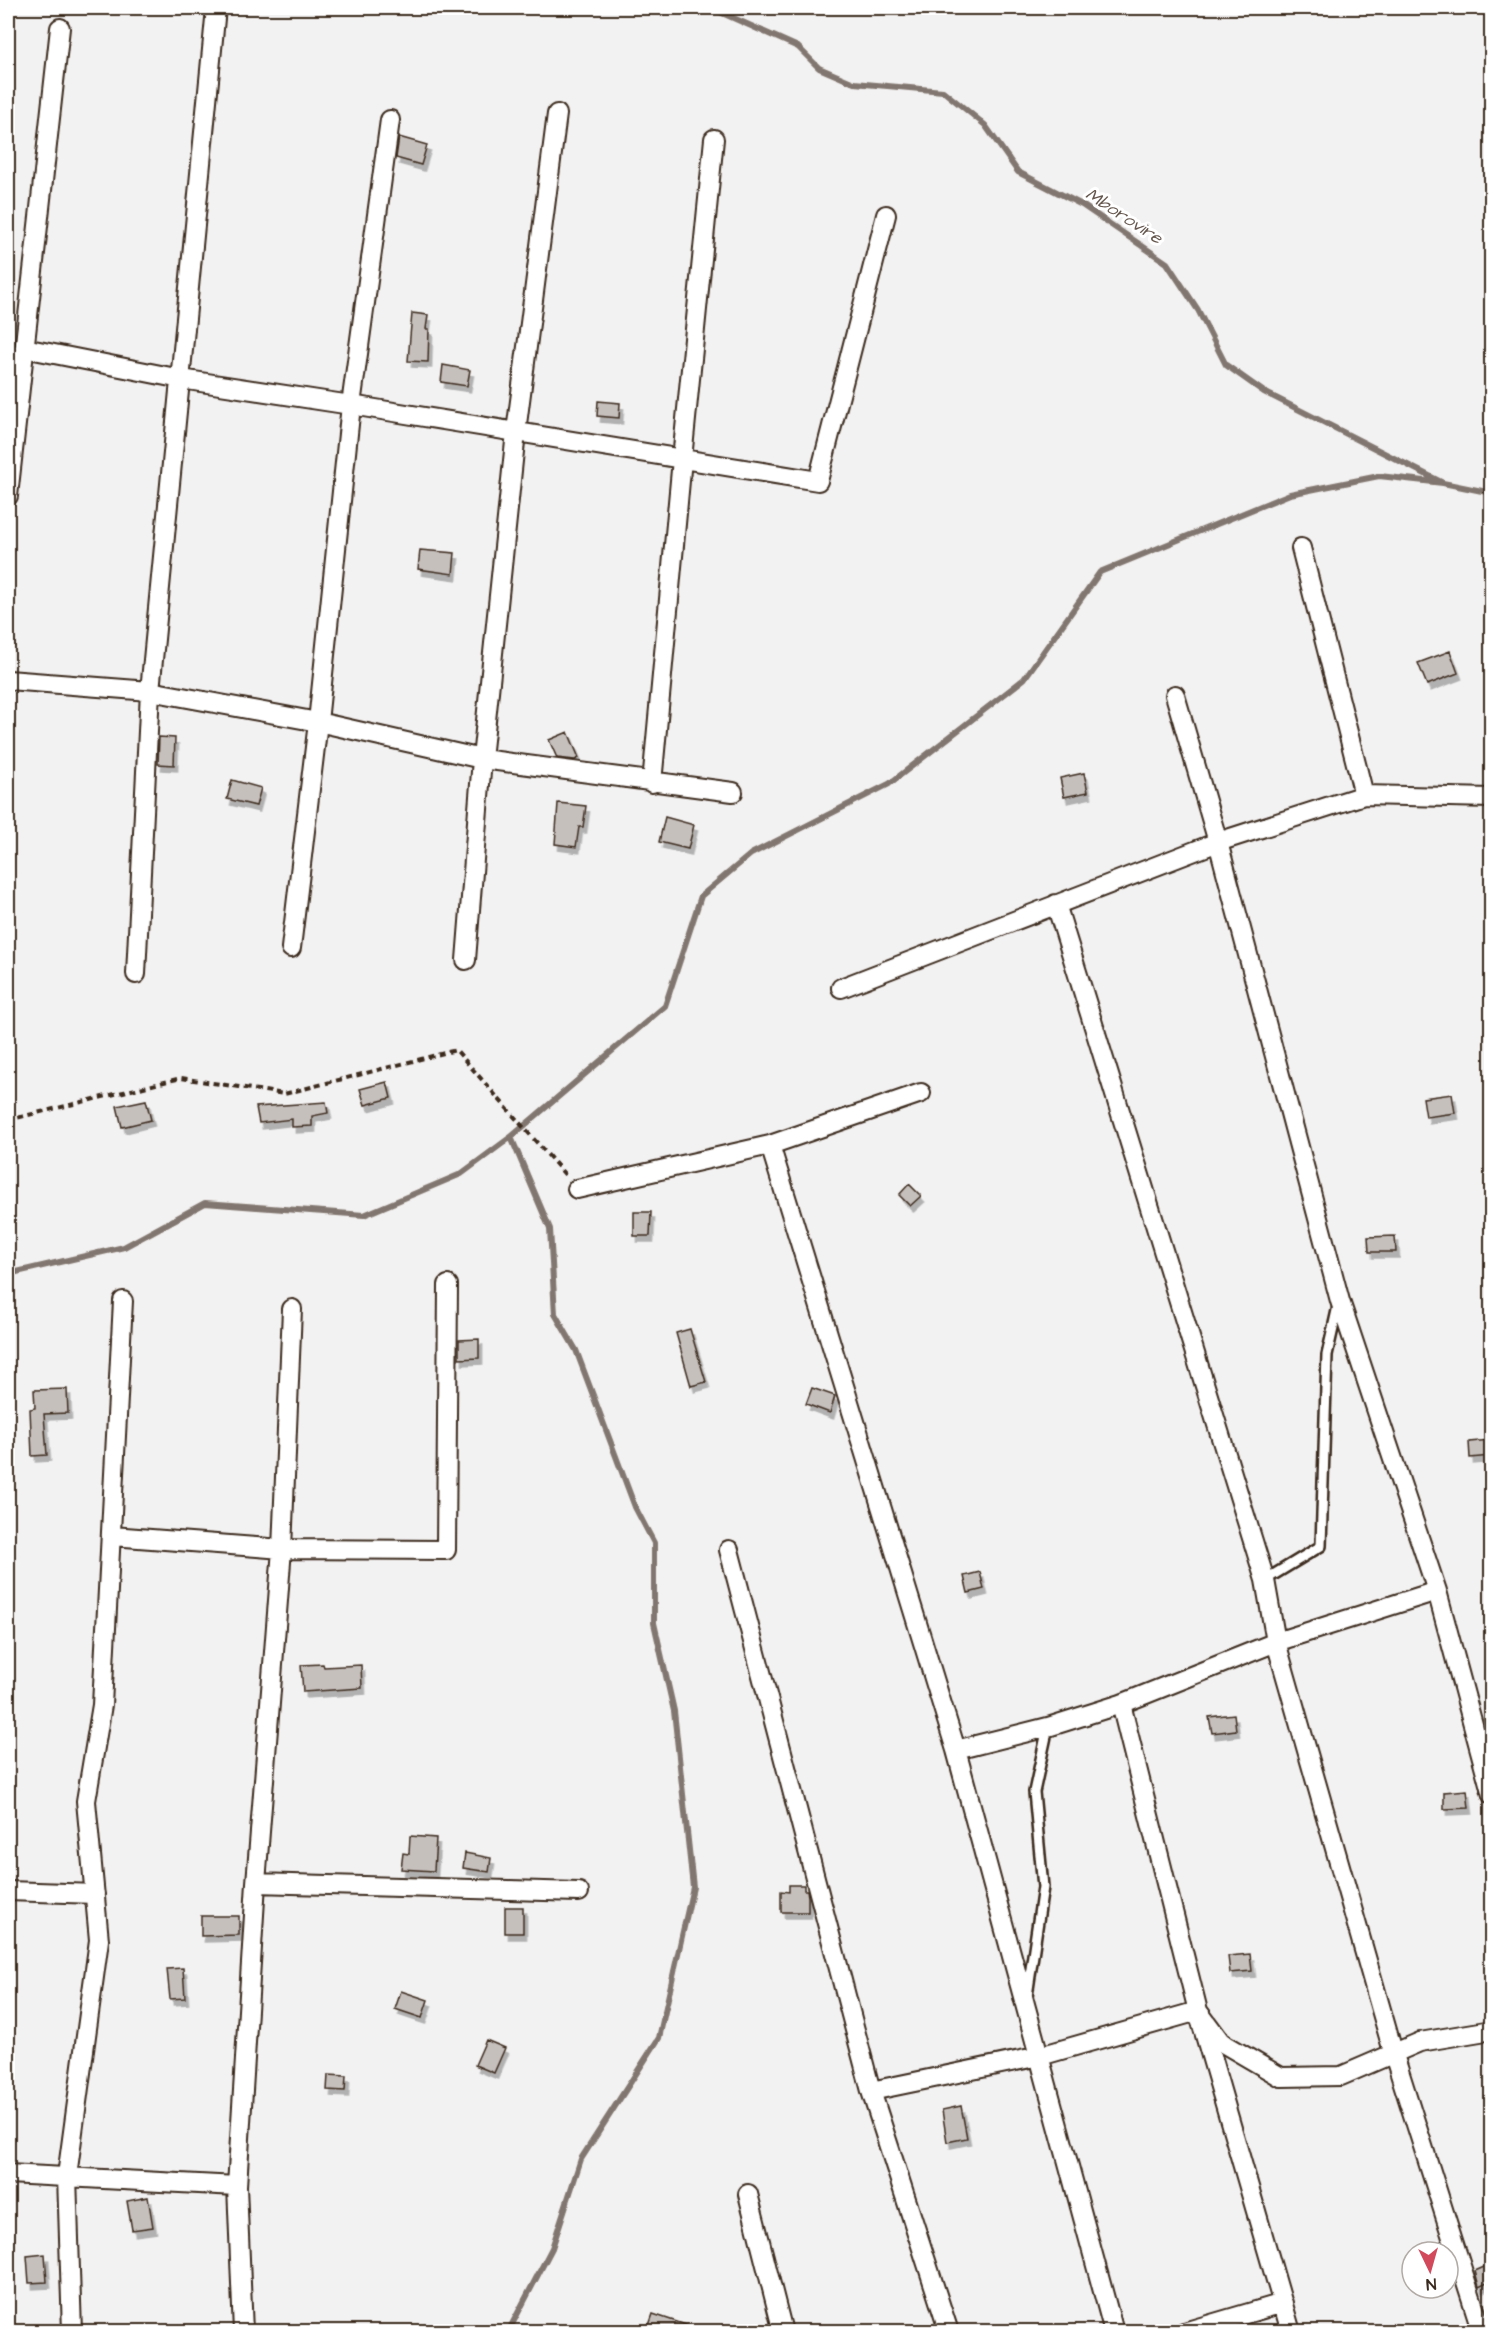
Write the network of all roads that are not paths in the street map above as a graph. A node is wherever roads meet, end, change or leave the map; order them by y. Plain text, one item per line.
1 (216, 8) edge
2 (60, 28) dead end
3 (557, 114) dead end
4 (390, 120) dead end
5 (714, 139) dead end
6 (886, 215) dead end
7 (24, 348) junction
8 (181, 379) junction
9 (351, 405) junction
10 (516, 432) junction
11 (682, 459) junction
12 (8, 496) edge
13 (1301, 548) dead end
14 (8, 680) edge
15 (150, 691) junction
16 (1175, 695) dead end
17 (318, 722) junction
18 (482, 759) junction
19 (652, 783) junction
20 (733, 792) dead end
21 (1364, 795) junction
22 (1491, 798) edge
23 (1218, 842) junction
24 (1056, 904) junction
25 (291, 948) dead end
26 (466, 960) dead end
27 (136, 974) dead end
28 (841, 988) dead end
29 (921, 1093) dead end
30 (770, 1145) junction
31 (577, 1189) road end
32 (447, 1285) dead end
33 (123, 1301) dead end
34 (1340, 1301) junction
35 (292, 1309) dead end
36 (112, 1536) junction
37 (282, 1549) junction
38 (729, 1550) dead end
39 (1265, 1581) junction
40 (1437, 1591) junction
41 (1276, 1642) junction
42 (1121, 1704) junction
43 (1047, 1727) junction
44 (956, 1750) junction
45 (1491, 1795) edge
46 (256, 1883) junction
47 (8, 1892) edge
48 (579, 1892) dead end
49 (95, 1894) junction
50 (1026, 2007) junction
51 (1198, 2011) junction
52 (1491, 2030) edge
53 (1040, 2055) junction
54 (1394, 2055) junction
55 (871, 2091) junction
56 (8, 2174) edge
57 (67, 2176) junction
58 (237, 2186) junction
59 (748, 2194) dead end
60 (1283, 2303) junction
61 (72, 2331) edge
62 (243, 2331) edge
63 (783, 2331) edge
64 (949, 2331) edge
65 (1114, 2331) edge
66 (1184, 2331) edge
67 (1291, 2331) edge
68 (1482, 2331) edge

1 - 8 street
2 - 7 street
3 - 10 street
4 - 9 street
5 - 11 street
6 - 11 street
7 - 8 street
7 - 12 street
8 - 9 street
8 - 15 street
9 - 10 street
9 - 17 street
10 - 11 street
10 - 18 street
11 - 19 street
13 - 21 street
14 - 15 street
15 - 17 street
15 - 27 street
16 - 23 street
17 - 18 street
17 - 25 street
18 - 19 street
18 - 26 street
19 - 20 street
21 - 22 street
21 - 23 street
23 - 24 street
23 - 34 street
24 - 28 street
24 - 39 street
29 - 30 street
30 - 31 street
30 - 44 street
32 - 37 street
33 - 36 street
34 - 39 lane
34 - 40 street
35 - 37 street
36 - 37 street
36 - 49 street
37 - 46 street
38 - 55 street
39 - 41 street
40 - 41 street
40 - 45 street
41 - 42 street
41 - 54 street
42 - 43 street
42 - 51 street
43 - 44 street
43 - 50 lane
44 - 50 street
46 - 48 street
46 - 58 street
47 - 49 street
49 - 57 street
50 - 53 street
51 - 53 street
51 - 54 street
51 - 60 street
52 - 54 street
53 - 55 street
53 - 65 street
54 - 68 street
55 - 64 street
56 - 57 street
57 - 58 street
57 - 61 street
58 - 62 street
59 - 63 street
60 - 66 street
60 - 67 street

